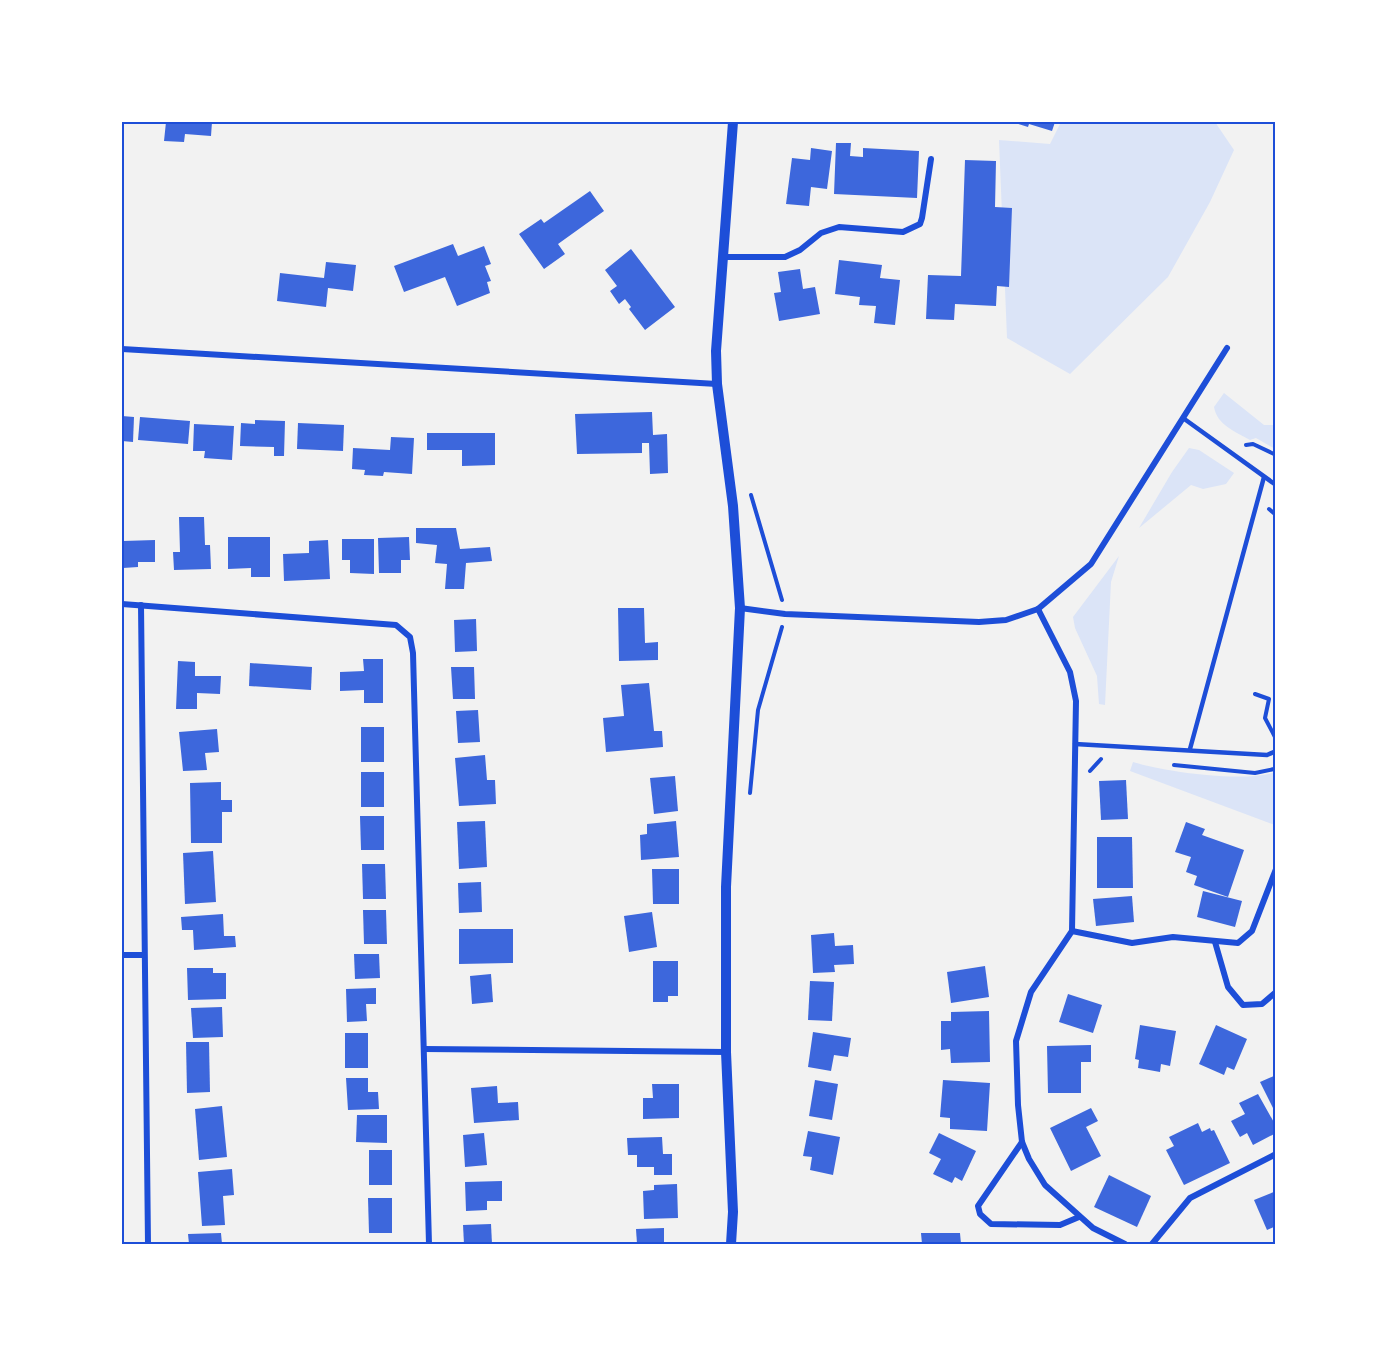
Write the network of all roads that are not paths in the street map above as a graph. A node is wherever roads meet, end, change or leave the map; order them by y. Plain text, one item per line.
1 (733, 122) edge
2 (931, 159) dead end
3 (722, 257) junction
4 (122, 348) edge
5 (1227, 348) dead end
6 (717, 384) junction
7 (1183, 418) junction
8 (1264, 477) junction
9 (1275, 485) edge
10 (122, 604) edge
11 (141, 605) junction
12 (740, 608) junction
13 (1038, 609) junction
14 (1075, 744) junction
15 (1190, 749) junction
16 (1275, 752) edge
17 (1275, 869) edge
18 (1072, 931) junction
19 (1215, 942) junction
20 (122, 955) edge
21 (144, 955) junction
22 (1275, 992) edge
23 (424, 1049) junction
24 (726, 1052) junction
25 (1022, 1142) junction
26 (1275, 1154) edge
27 (1079, 1217) junction
28 (148, 1245) edge
29 (429, 1245) edge
30 (731, 1245) edge
31 (1125, 1245) edge
32 (1152, 1245) edge

1 - 3 street
2 - 3 street
3 - 6 street
4 - 6 street
5 - 7 street
6 - 12 street
7 - 8 lane
7 - 13 street
8 - 9 lane
8 - 15 lane
10 - 11 street
11 - 21 street
11 - 23 street
12 - 13 street
12 - 24 street
13 - 14 street
14 - 15 lane
14 - 18 street
15 - 16 lane
17 - 19 street
18 - 19 street
18 - 25 street
19 - 22 street
20 - 21 street
21 - 28 street
23 - 24 street
23 - 29 street
24 - 30 street
25 - 27 street
25 - 27 street
26 - 32 street
27 - 31 street

